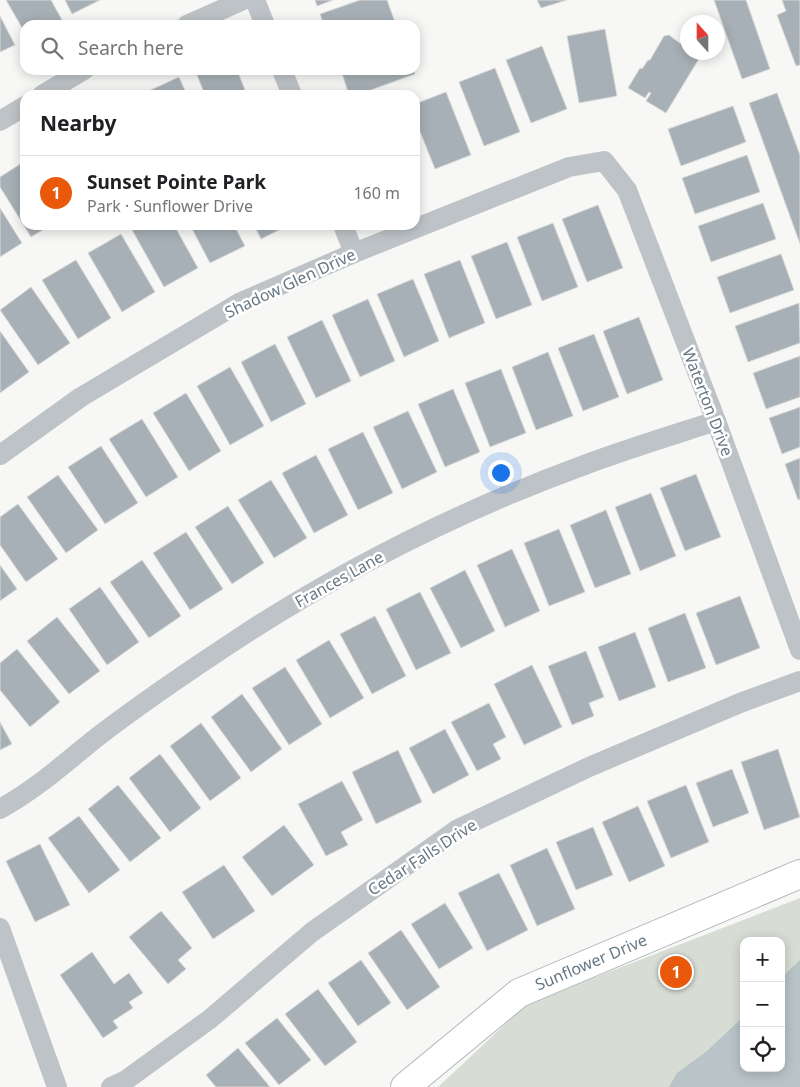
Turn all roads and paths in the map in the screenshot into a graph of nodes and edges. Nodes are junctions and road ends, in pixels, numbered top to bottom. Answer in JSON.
{"nodes":[{"id":1,"x":243,"y":0,"type":"edge"},
{"id":2,"x":255,"y":0,"type":"edge"},
{"id":3,"x":198,"y":20,"type":"edge"},
{"id":4,"x":263,"y":20,"type":"edge"},
{"id":5,"x":76,"y":75,"type":"edge"},
{"id":6,"x":284,"y":75,"type":"edge"},
{"id":7,"x":50,"y":90,"type":"edge"},
{"id":8,"x":290,"y":90,"type":"edge"},
{"id":9,"x":20,"y":109,"type":"edge"},
{"id":10,"x":0,"y":121,"type":"edge"},
{"id":11,"x":604,"y":161,"type":"joint"},
{"id":12,"x":420,"y":227,"type":"edge"},
{"id":13,"x":345,"y":230,"type":"edge"},
{"id":14,"x":412,"y":230,"type":"edge"},
{"id":15,"x":354,"y":253,"type":"junction"},
{"id":16,"x":716,"y":421,"type":"junction"},
{"id":17,"x":0,"y":455,"type":"edge"},
{"id":18,"x":800,"y":650,"type":"edge"},
{"id":19,"x":800,"y":681,"type":"edge"},
{"id":20,"x":0,"y":809,"type":"edge"},
{"id":21,"x":800,"y":874,"type":"edge"},
{"id":22,"x":0,"y":928,"type":"edge"},
{"id":23,"x":57,"y":1087,"type":"edge"},
{"id":24,"x":111,"y":1087,"type":"edge"},
{"id":25,"x":404,"y":1087,"type":"edge"}],
"edges":[{"from":1,"to":3,"type":"street"},
{"from":2,"to":4,"type":"street"},
{"from":5,"to":7,"type":"street"},
{"from":6,"to":8,"type":"street"},
{"from":9,"to":10,"type":"street"},
{"from":11,"to":12,"type":"street","name":"Shadow Glen Drive"},
{"from":11,"to":16,"type":"street","name":"Waterton Drive"},
{"from":13,"to":15,"type":"street"},
{"from":14,"to":15,"type":"street","name":"Shadow Glen Drive"},
{"from":15,"to":17,"type":"street","name":"Shadow Glen Drive"},
{"from":16,"to":18,"type":"street","name":"Waterton Drive"},
{"from":16,"to":20,"type":"street","name":"Frances Lane"},
{"from":19,"to":24,"type":"street","name":"Cedar Falls Drive"},
{"from":21,"to":25,"type":"street","name":"Sunflower Drive"},
{"from":22,"to":23,"type":"street"}]}
